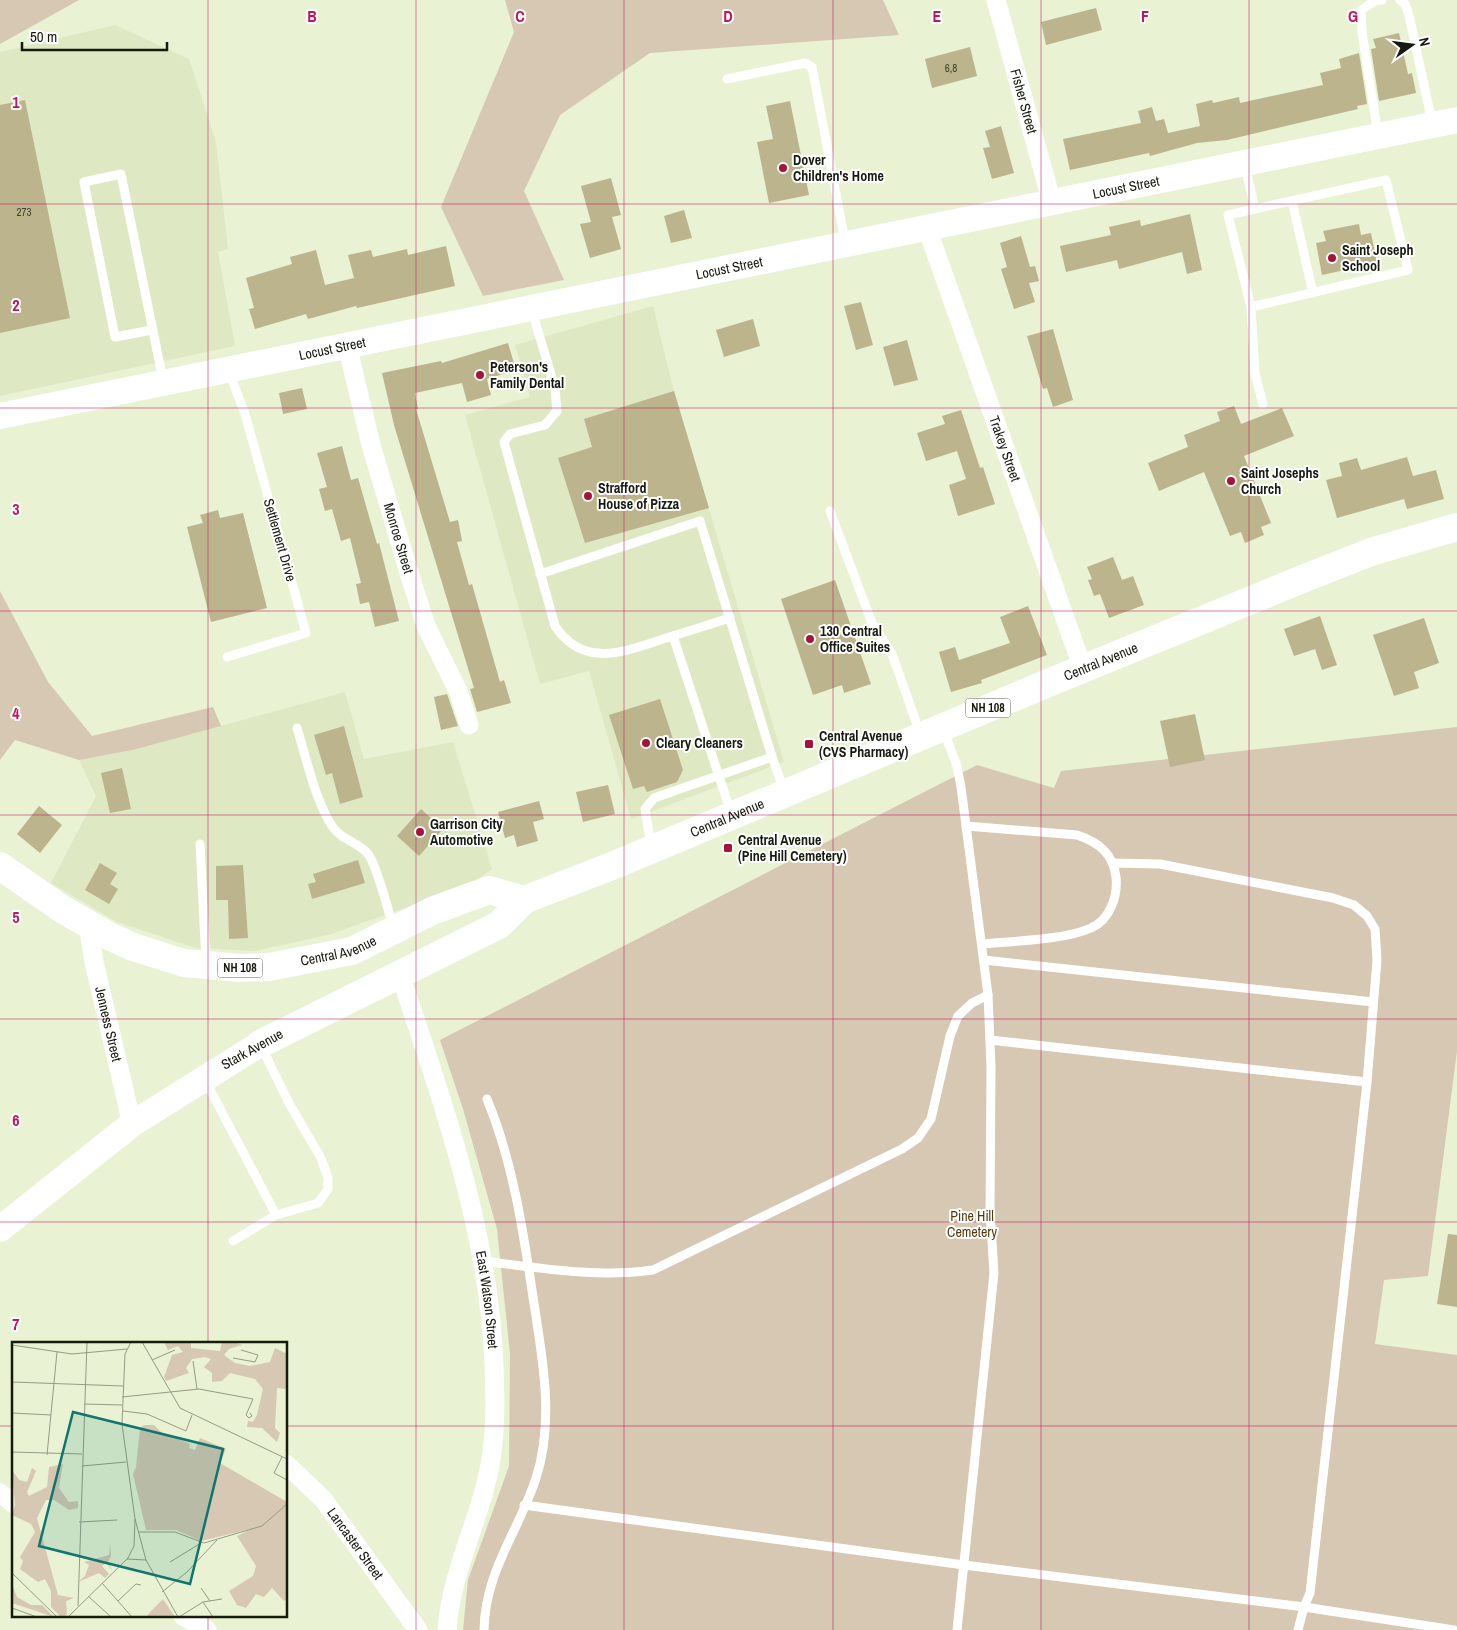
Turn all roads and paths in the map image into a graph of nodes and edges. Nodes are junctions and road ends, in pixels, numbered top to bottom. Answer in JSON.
{"nodes":[{"id":1,"x":996,"y":0,"type":"edge"},
{"id":2,"x":1382,"y":0,"type":"edge"},
{"id":3,"x":1400,"y":0,"type":"edge"},
{"id":4,"x":727,"y":79,"type":"dead end"},
{"id":5,"x":1445,"y":122,"type":"edge"},
{"id":6,"x":1378,"y":136,"type":"junction"},
{"id":7,"x":1244,"y":164,"type":"junction"},
{"id":8,"x":1292,"y":201,"type":"junction"},
{"id":9,"x":1052,"y":203,"type":"junction"},
{"id":10,"x":1255,"y":209,"type":"junction"},
{"id":11,"x":928,"y":228,"type":"junction"},
{"id":12,"x":845,"y":244,"type":"junction"},
{"id":13,"x":1313,"y":293,"type":"junction"},
{"id":14,"x":1251,"y":307,"type":"junction"},
{"id":15,"x":532,"y":308,"type":"junction"},
{"id":16,"x":152,"y":330,"type":"junction"},
{"id":17,"x":347,"y":345,"type":"junction"},
{"id":18,"x":228,"y":369,"type":"junction"},
{"id":19,"x":163,"y":382,"type":"junction"},
{"id":20,"x":1263,"y":404,"type":"dead end"},
{"id":21,"x":0,"y":416,"type":"edge"},
{"id":22,"x":830,"y":511,"type":"dead end"},
{"id":23,"x":1457,"y":527,"type":"edge"},
{"id":24,"x":540,"y":574,"type":"junction"},
{"id":25,"x":730,"y":618,"type":"junction"},
{"id":26,"x":673,"y":636,"type":"junction"},
{"id":27,"x":226,"y":657,"type":"dead end"},
{"id":28,"x":1083,"y":669,"type":"junction"},
{"id":29,"x":469,"y":725,"type":"dead end"},
{"id":30,"x":297,"y":728,"type":"dead end"},
{"id":31,"x":932,"y":731,"type":"junction"},
{"id":32,"x":772,"y":757,"type":"junction"},
{"id":33,"x":720,"y":776,"type":"junction"},
{"id":34,"x":785,"y":793,"type":"junction"},
{"id":35,"x":732,"y":815,"type":"junction"},
{"id":36,"x":966,"y":826,"type":"junction"},
{"id":37,"x":200,"y":844,"type":"dead end"},
{"id":38,"x":652,"y":850,"type":"junction"},
{"id":39,"x":1112,"y":863,"type":"junction"},
{"id":40,"x":0,"y":866,"type":"edge"},
{"id":41,"x":524,"y":900,"type":"junction"},
{"id":42,"x":88,"y":924,"type":"junction"},
{"id":43,"x":394,"y":929,"type":"junction"},
{"id":44,"x":982,"y":944,"type":"junction"},
{"id":45,"x":984,"y":960,"type":"junction"},
{"id":46,"x":206,"y":966,"type":"junction"},
{"id":47,"x":400,"y":974,"type":"junction"},
{"id":48,"x":988,"y":996,"type":"junction"},
{"id":49,"x":1372,"y":1002,"type":"junction"},
{"id":50,"x":990,"y":1040,"type":"junction"},
{"id":51,"x":260,"y":1044,"type":"junction"},
{"id":52,"x":203,"y":1077,"type":"junction"},
{"id":53,"x":1367,"y":1082,"type":"junction"},
{"id":54,"x":487,"y":1099,"type":"dead end"},
{"id":55,"x":132,"y":1124,"type":"junction"},
{"id":56,"x":276,"y":1216,"type":"junction"},
{"id":57,"x":0,"y":1229,"type":"edge"},
{"id":58,"x":232,"y":1241,"type":"dead end"},
{"id":59,"x":483,"y":1261,"type":"junction"},
{"id":60,"x":528,"y":1266,"type":"junction"},
{"id":61,"x":288,"y":1466,"type":"edge"},
{"id":62,"x":0,"y":1493,"type":"edge"},
{"id":63,"x":12,"y":1502,"type":"edge"},
{"id":64,"x":524,"y":1505,"type":"junction"},
{"id":65,"x":964,"y":1564,"type":"junction"},
{"id":66,"x":1304,"y":1607,"type":"junction"},
{"id":67,"x":186,"y":1618,"type":"edge"},
{"id":68,"x":207,"y":1630,"type":"edge"},
{"id":69,"x":418,"y":1630,"type":"edge"},
{"id":70,"x":447,"y":1630,"type":"edge"},
{"id":71,"x":484,"y":1630,"type":"edge"},
{"id":72,"x":957,"y":1630,"type":"edge"},
{"id":73,"x":1298,"y":1630,"type":"edge"},
{"id":74,"x":1454,"y":1630,"type":"edge"}],
"edges":[{"from":1,"to":9,"type":"street","name":"Fisher Street"},
{"from":2,"to":6,"type":"lane"},
{"from":3,"to":5,"type":"lane"},
{"from":4,"to":12,"type":"lane"},
{"from":5,"to":6,"type":"street","name":"Locust Street"},
{"from":6,"to":7,"type":"street","name":"Locust Street"},
{"from":7,"to":9,"type":"street","name":"Locust Street"},
{"from":7,"to":10,"type":"lane"},
{"from":8,"to":10,"type":"lane"},
{"from":8,"to":13,"type":"lane"},
{"from":8,"to":13,"type":"lane"},
{"from":9,"to":11,"type":"street","name":"Locust Street"},
{"from":10,"to":14,"type":"lane"},
{"from":11,"to":12,"type":"street","name":"Locust Street"},
{"from":11,"to":28,"type":"street","name":"Trakey Street"},
{"from":12,"to":15,"type":"street","name":"Locust Street"},
{"from":13,"to":14,"type":"lane"},
{"from":14,"to":20,"type":"lane"},
{"from":15,"to":17,"type":"street","name":"Locust Street"},
{"from":15,"to":24,"type":"lane"},
{"from":16,"to":16,"type":"lane"},
{"from":16,"to":19,"type":"lane"},
{"from":17,"to":18,"type":"street","name":"Locust Street"},
{"from":17,"to":29,"type":"street","name":"Monroe Street"},
{"from":18,"to":19,"type":"street","name":"Locust Street"},
{"from":18,"to":27,"type":"lane","name":"Settlement Drive"},
{"from":19,"to":21,"type":"street","name":"Locust Street"},
{"from":22,"to":31,"type":"lane"},
{"from":23,"to":28,"type":"main road","name":"Central Avenue","number":"NH 108"},
{"from":24,"to":25,"type":"lane"},
{"from":24,"to":26,"type":"lane"},
{"from":25,"to":26,"type":"lane"},
{"from":25,"to":32,"type":"lane"},
{"from":26,"to":33,"type":"lane"},
{"from":28,"to":31,"type":"main road","name":"Central Avenue","number":"NH 108"},
{"from":30,"to":43,"type":"lane"},
{"from":31,"to":34,"type":"main road","name":"Central Avenue","number":"NH 108"},
{"from":31,"to":36,"type":"lane"},
{"from":32,"to":33,"type":"lane"},
{"from":32,"to":34,"type":"lane"},
{"from":33,"to":35,"type":"lane"},
{"from":33,"to":38,"type":"lane"},
{"from":34,"to":35,"type":"main road","name":"Central Avenue","number":"NH 108"},
{"from":35,"to":38,"type":"main road","name":"Central Avenue","number":"NH 108"},
{"from":36,"to":39,"type":"lane"},
{"from":36,"to":44,"type":"lane"},
{"from":37,"to":46,"type":"lane"},
{"from":38,"to":41,"type":"main road","name":"Central Avenue","number":"NH 108"},
{"from":39,"to":44,"type":"lane"},
{"from":39,"to":49,"type":"lane"},
{"from":40,"to":42,"type":"main road","name":"Central Avenue","number":"NH 108"},
{"from":41,"to":43,"type":"main road","name":"Central Avenue","number":"NH 108"},
{"from":41,"to":47,"type":"main road","name":"Stark Avenue"},
{"from":42,"to":46,"type":"main road","name":"Central Avenue","number":"NH 108"},
{"from":42,"to":55,"type":"street","name":"Jenness Street"},
{"from":43,"to":46,"type":"main road","name":"Central Avenue","number":"NH 108"},
{"from":43,"to":47,"type":"main road"},
{"from":44,"to":45,"type":"lane"},
{"from":45,"to":48,"type":"lane"},
{"from":45,"to":49,"type":"lane"},
{"from":47,"to":51,"type":"main road","name":"Stark Avenue"},
{"from":47,"to":59,"type":"street","name":"East Watson Street"},
{"from":48,"to":50,"type":"lane"},
{"from":48,"to":60,"type":"lane"},
{"from":49,"to":53,"type":"lane"},
{"from":50,"to":53,"type":"lane"},
{"from":50,"to":65,"type":"lane"},
{"from":51,"to":52,"type":"street","name":"Stark Avenue"},
{"from":51,"to":56,"type":"lane"},
{"from":52,"to":55,"type":"street","name":"Stark Avenue"},
{"from":52,"to":56,"type":"lane"},
{"from":53,"to":66,"type":"lane"},
{"from":54,"to":60,"type":"lane"},
{"from":55,"to":57,"type":"street","name":"Stark Avenue"},
{"from":56,"to":58,"type":"lane"},
{"from":59,"to":60,"type":"lane"},
{"from":59,"to":70,"type":"street","name":"East Watson Street"},
{"from":60,"to":64,"type":"lane"},
{"from":61,"to":69,"type":"street","name":"Lancaster Street"},
{"from":62,"to":63,"type":"street"},
{"from":64,"to":65,"type":"lane"},
{"from":64,"to":71,"type":"lane"},
{"from":65,"to":66,"type":"lane"},
{"from":65,"to":72,"type":"lane"},
{"from":66,"to":73,"type":"lane"},
{"from":66,"to":74,"type":"lane"},
{"from":67,"to":68,"type":"street"}]}
